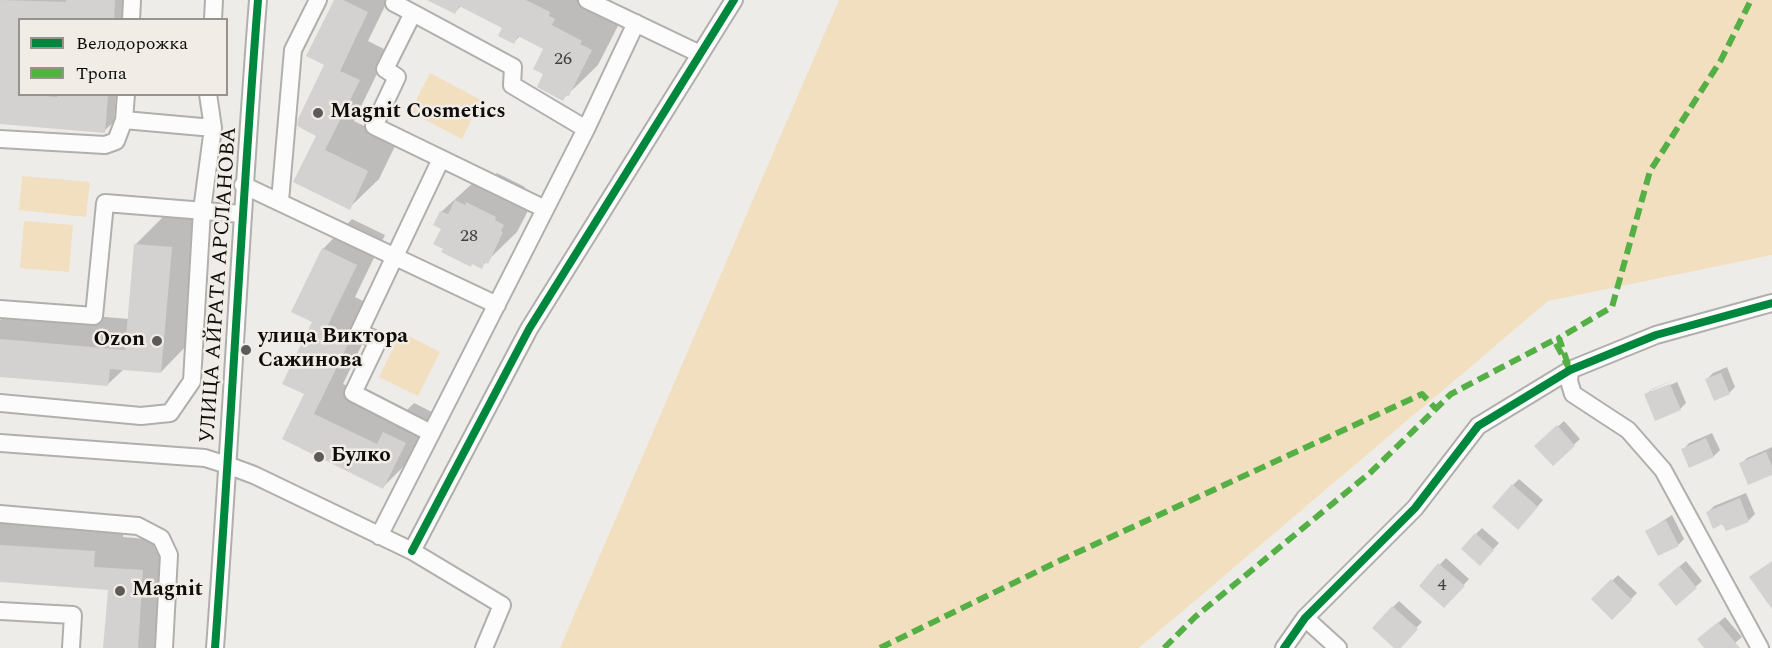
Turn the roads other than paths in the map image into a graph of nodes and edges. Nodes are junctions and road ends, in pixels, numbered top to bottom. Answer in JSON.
{"nodes":[{"id":1,"x":132,"y":0,"type":"edge"},
{"id":2,"x":214,"y":0,"type":"edge"},
{"id":3,"x":258,"y":0,"type":"edge"},
{"id":4,"x":318,"y":0,"type":"edge"},
{"id":5,"x":396,"y":0,"type":"edge"},
{"id":6,"x":587,"y":0,"type":"edge"},
{"id":7,"x":735,"y":0,"type":"edge"},
{"id":8,"x":413,"y":13,"type":"junction"},
{"id":9,"x":131,"y":18,"type":"edge"},
{"id":10,"x":213,"y":18,"type":"edge"},
{"id":11,"x":636,"y":23,"type":"junction"},
{"id":12,"x":700,"y":54,"type":"junction"},
{"id":13,"x":126,"y":96,"type":"edge"},
{"id":14,"x":208,"y":96,"type":"edge"},
{"id":15,"x":124,"y":120,"type":"junction"},
{"id":16,"x":213,"y":128,"type":"junction"},
{"id":17,"x":586,"y":129,"type":"junction"},
{"id":18,"x":0,"y":139,"type":"edge"},
{"id":19,"x":441,"y":159,"type":"junction"},
{"id":20,"x":243,"y":185,"type":"junction"},
{"id":21,"x":280,"y":201,"type":"junction"},
{"id":22,"x":202,"y":210,"type":"junction"},
{"id":23,"x":545,"y":210,"type":"junction"},
{"id":24,"x":242,"y":214,"type":"junction"},
{"id":25,"x":395,"y":257,"type":"junction"},
{"id":26,"x":1772,"y":303,"type":"edge"},
{"id":27,"x":497,"y":305,"type":"junction"},
{"id":28,"x":0,"y":309,"type":"edge"},
{"id":29,"x":1570,"y":369,"type":"junction"},
{"id":30,"x":0,"y":403,"type":"edge"},
{"id":31,"x":431,"y":433,"type":"junction"},
{"id":32,"x":0,"y":443,"type":"edge"},
{"id":33,"x":227,"y":465,"type":"junction"},
{"id":34,"x":0,"y":514,"type":"edge"},
{"id":35,"x":379,"y":536,"type":"junction"},
{"id":36,"x":412,"y":551,"type":"junction"},
{"id":37,"x":0,"y":611,"type":"edge"},
{"id":38,"x":1305,"y":618,"type":"junction"},
{"id":39,"x":71,"y":648,"type":"edge"},
{"id":40,"x":164,"y":648,"type":"edge"},
{"id":41,"x":215,"y":648,"type":"edge"},
{"id":42,"x":484,"y":648,"type":"edge"},
{"id":43,"x":1284,"y":648,"type":"edge"},
{"id":44,"x":1338,"y":648,"type":"edge"},
{"id":45,"x":1760,"y":648,"type":"edge"}],
"edges":[{"from":1,"to":9,"type":"street"},
{"from":2,"to":10,"type":"street"},
{"from":3,"to":20,"type":"street","name":"УЛИЦА АЙРАТА АРСЛАНОВА"},
{"from":4,"to":21,"type":"street"},
{"from":5,"to":8,"type":"street"},
{"from":6,"to":11,"type":"street"},
{"from":7,"to":12,"type":"street"},
{"from":8,"to":17,"type":"street"},
{"from":8,"to":19,"type":"street"},
{"from":11,"to":12,"type":"street"},
{"from":11,"to":17,"type":"street"},
{"from":12,"to":36,"type":"street"},
{"from":13,"to":15,"type":"street"},
{"from":14,"to":16,"type":"street"},
{"from":15,"to":16,"type":"street"},
{"from":15,"to":18,"type":"street"},
{"from":16,"to":22,"type":"street"},
{"from":17,"to":23,"type":"street"},
{"from":19,"to":23,"type":"street"},
{"from":19,"to":25,"type":"street"},
{"from":20,"to":21,"type":"street"},
{"from":20,"to":24,"type":"street","name":"УЛИЦА АЙРАТА АРСЛАНОВА"},
{"from":21,"to":25,"type":"street"},
{"from":22,"to":24,"type":"street"},
{"from":22,"to":28,"type":"street"},
{"from":22,"to":30,"type":"street"},
{"from":23,"to":27,"type":"street"},
{"from":24,"to":33,"type":"street","name":"УЛИЦА АЙРАТА АРСЛАНОВА"},
{"from":25,"to":27,"type":"street"},
{"from":25,"to":31,"type":"street"},
{"from":26,"to":29,"type":"street"},
{"from":27,"to":31,"type":"street"},
{"from":29,"to":38,"type":"street"},
{"from":29,"to":45,"type":"street"},
{"from":31,"to":35,"type":"street"},
{"from":32,"to":33,"type":"street"},
{"from":33,"to":35,"type":"street"},
{"from":33,"to":41,"type":"street","name":"УЛИЦА АЙРАТА АРСЛАНОВА"},
{"from":34,"to":40,"type":"street"},
{"from":35,"to":36,"type":"street"},
{"from":36,"to":42,"type":"street"},
{"from":37,"to":39,"type":"street"},
{"from":38,"to":43,"type":"street"},
{"from":38,"to":44,"type":"street"}]}
